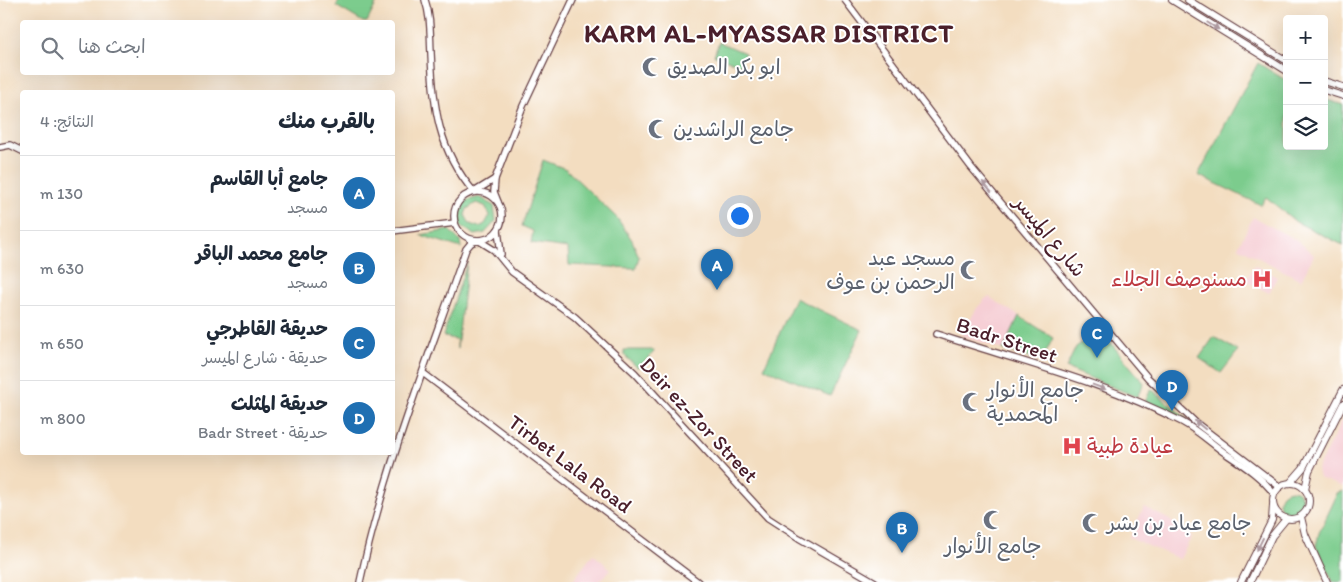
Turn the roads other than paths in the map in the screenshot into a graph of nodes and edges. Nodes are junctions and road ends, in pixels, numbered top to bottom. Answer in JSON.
{"nodes":[{"id":1,"x":425,"y":0,"type":"edge"},
{"id":2,"x":573,"y":0,"type":"edge"},
{"id":3,"x":845,"y":0,"type":"edge"},
{"id":4,"x":1172,"y":0,"type":"edge"},
{"id":5,"x":1188,"y":0,"type":"edge"},
{"id":6,"x":1285,"y":60,"type":"edge"},
{"id":7,"x":1283,"y":69,"type":"edge"},
{"id":8,"x":1328,"y":82,"type":"edge"},
{"id":9,"x":1343,"y":87,"type":"edge"},
{"id":10,"x":1328,"y":91,"type":"edge"},
{"id":11,"x":1343,"y":96,"type":"edge"},
{"id":12,"x":0,"y":147,"type":"edge"},
{"id":13,"x":20,"y":150,"type":"edge"},
{"id":14,"x":494,"y":179,"type":"junction"},
{"id":15,"x":465,"y":181,"type":"junction"},
{"id":16,"x":474,"y":192,"type":"junction"},
{"id":17,"x":462,"y":198,"type":"junction"},
{"id":18,"x":498,"y":202,"type":"junction"},
{"id":19,"x":455,"y":222,"type":"junction"},
{"id":20,"x":498,"y":230,"type":"junction"},
{"id":21,"x":395,"y":231,"type":"edge"},
{"id":22,"x":462,"y":234,"type":"junction"},
{"id":23,"x":478,"y":240,"type":"junction"},
{"id":24,"x":466,"y":250,"type":"junction"},
{"id":25,"x":508,"y":267,"type":"junction"},
{"id":26,"x":936,"y":334,"type":"dead end"},
{"id":27,"x":423,"y":373,"type":"junction"},
{"id":28,"x":1343,"y":390,"type":"edge"},
{"id":29,"x":1343,"y":404,"type":"edge"},
{"id":30,"x":1290,"y":483,"type":"junction"},
{"id":31,"x":1280,"y":487,"type":"junction"},
{"id":32,"x":1305,"y":490,"type":"junction"},
{"id":33,"x":1274,"y":494,"type":"junction"},
{"id":34,"x":1273,"y":504,"type":"junction"},
{"id":35,"x":1301,"y":517,"type":"junction"},
{"id":36,"x":1288,"y":519,"type":"junction"},
{"id":37,"x":1305,"y":534,"type":"junction"},
{"id":38,"x":360,"y":582,"type":"edge"},
{"id":39,"x":698,"y":582,"type":"edge"},
{"id":40,"x":875,"y":582,"type":"edge"},
{"id":41,"x":1241,"y":582,"type":"edge"},
{"id":42,"x":1250,"y":582,"type":"edge"},
{"id":43,"x":1327,"y":582,"type":"edge"}],
"edges":[{"from":1,"to":15,"type":"main road"},
{"from":2,"to":14,"type":"main road"},
{"from":31,"to":3,"type":"main road","name":"شارع الميسر","one_way":true},
{"from":4,"to":7,"type":"main road","one_way":true},
{"from":5,"to":6,"type":"main road"},
{"from":8,"to":9,"type":"main road"},
{"from":10,"to":11,"type":"main road"},
{"from":12,"to":13,"type":"main road"},
{"from":14,"to":16,"type":"main road"},
{"from":14,"to":18,"type":"main road"},
{"from":15,"to":16,"type":"main road"},
{"from":15,"to":17,"type":"main road"},
{"from":16,"to":17,"type":"main road"},
{"from":16,"to":18,"type":"main road"},
{"from":17,"to":19,"type":"main road"},
{"from":18,"to":20,"type":"main road"},
{"from":19,"to":21,"type":"main road"},
{"from":19,"to":22,"type":"main road"},
{"from":20,"to":23,"type":"main road"},
{"from":20,"to":25,"type":"main road"},
{"from":22,"to":23,"type":"main road"},
{"from":22,"to":24,"type":"main road"},
{"from":23,"to":24,"type":"main road"},
{"from":23,"to":25,"type":"main road","name":"Deir ez-Zor Street"},
{"from":24,"to":27,"type":"main road"},
{"from":25,"to":40,"type":"main road","name":"Deir ez-Zor Street"},
{"from":26,"to":33,"type":"main road","name":"Badr Street","one_way":true},
{"from":27,"to":38,"type":"main road"},
{"from":27,"to":39,"type":"main road","name":"Tirbet Lala Road"},
{"from":28,"to":30,"type":"main road"},
{"from":29,"to":32,"type":"main road"},
{"from":30,"to":31,"type":"main road"},
{"from":30,"to":32,"type":"main road"},
{"from":31,"to":33,"type":"main road"},
{"from":32,"to":35,"type":"main road"},
{"from":33,"to":34,"type":"main road"},
{"from":34,"to":36,"type":"main road"},
{"from":34,"to":41,"type":"main road","one_way":true},
{"from":35,"to":36,"type":"main road"},
{"from":35,"to":37,"type":"main road"},
{"from":36,"to":37,"type":"main road"},
{"from":36,"to":42,"type":"main road"},
{"from":37,"to":43,"type":"main road"}]}
